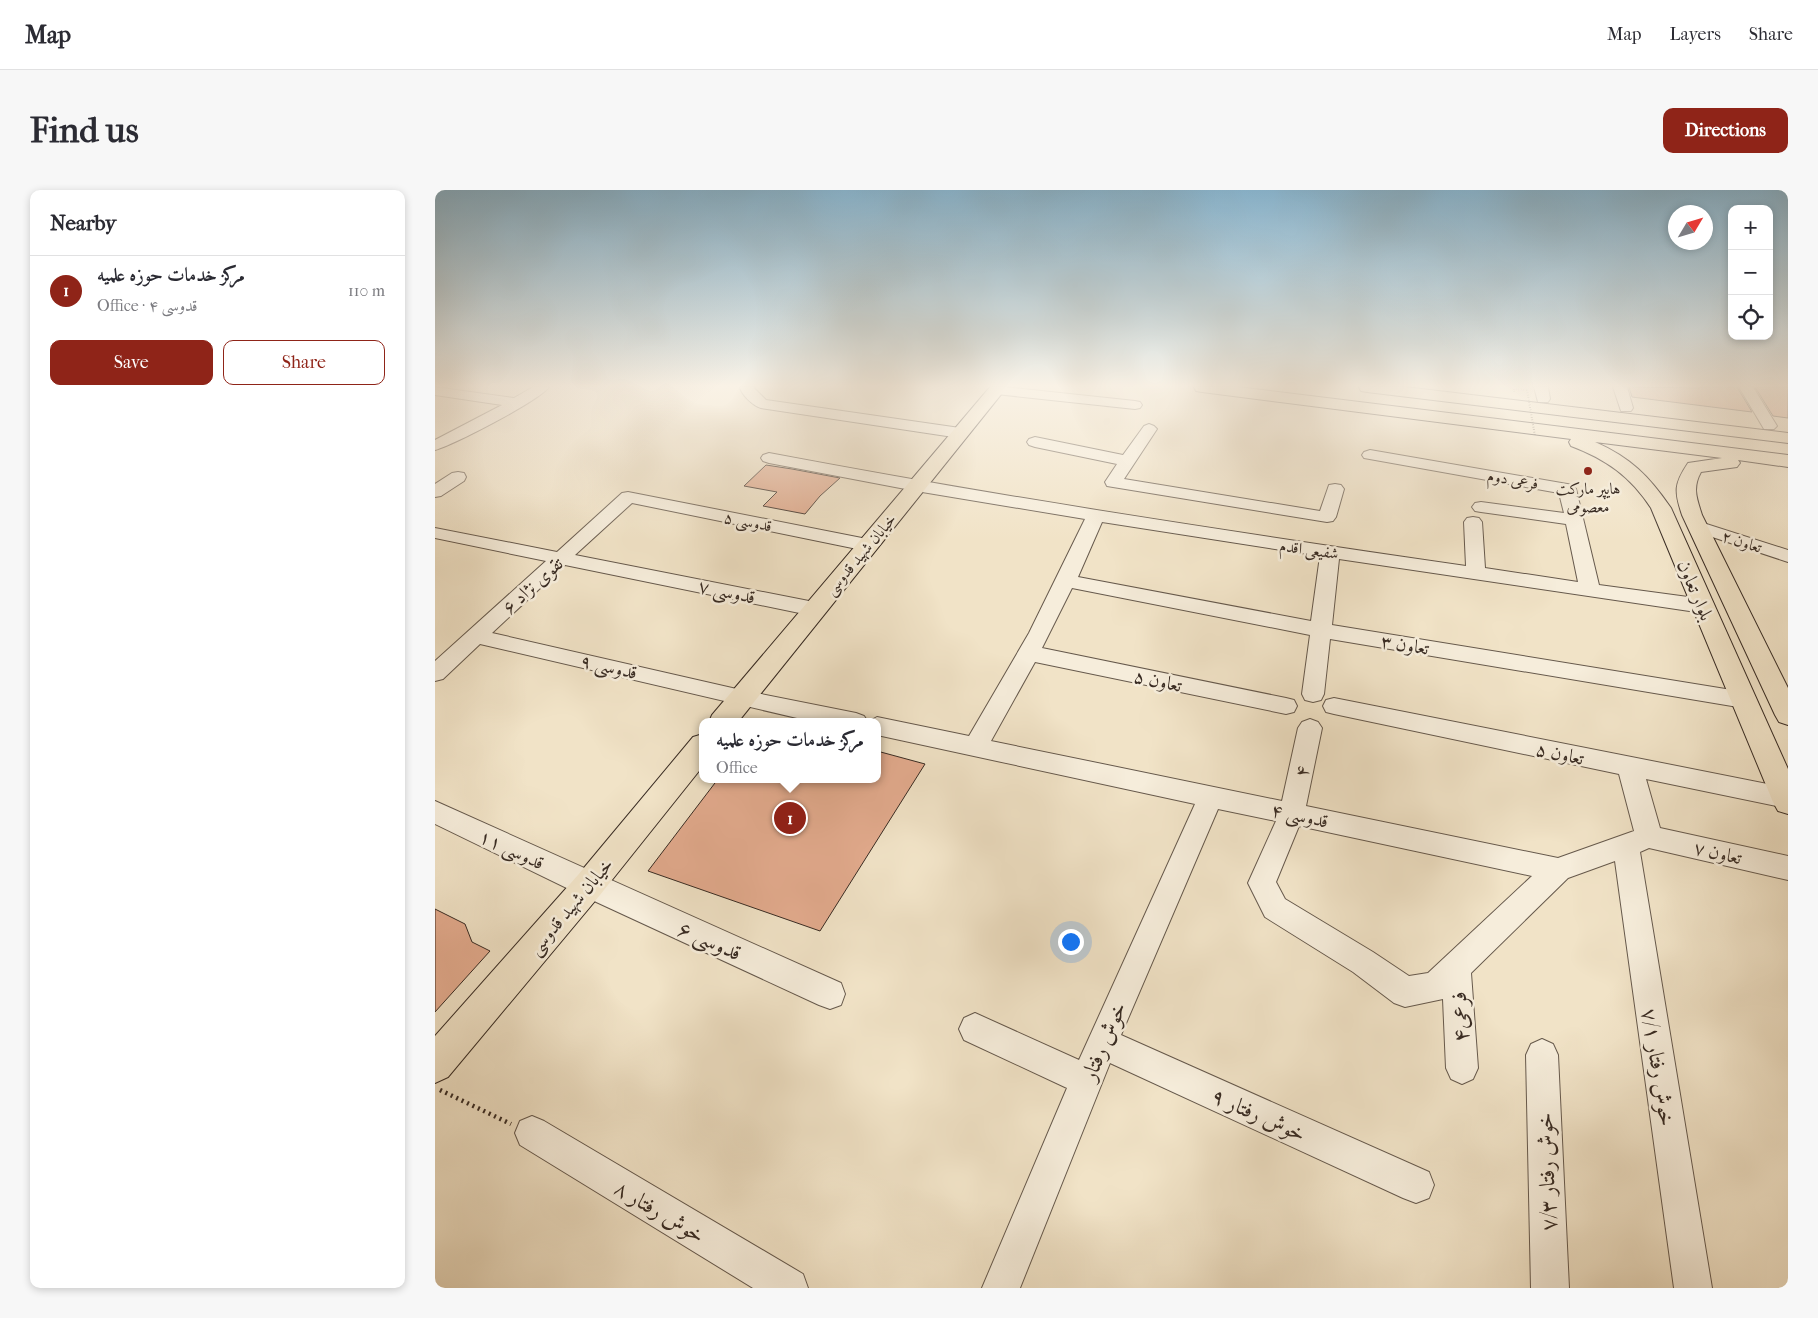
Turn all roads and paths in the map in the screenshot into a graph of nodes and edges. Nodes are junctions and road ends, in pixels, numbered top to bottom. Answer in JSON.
{"nodes":[{"id":1,"x":452,"y":438,"type":"edge"},
{"id":2,"x":956,"y":438,"type":"edge"},
{"id":3,"x":1143,"y":438,"type":"edge"},
{"id":4,"x":1557,"y":438,"type":"edge"},
{"id":5,"x":1587,"y":438,"type":"edge"},
{"id":6,"x":1686,"y":438,"type":"edge"},
{"id":7,"x":1035,"y":442,"type":"dead end"},
{"id":8,"x":435,"y":445,"type":"edge"},
{"id":9,"x":1788,"y":451,"type":"edge"},
{"id":10,"x":1370,"y":455,"type":"dead end"},
{"id":11,"x":769,"y":458,"type":"dead end"},
{"id":12,"x":1128,"y":461,"type":"junction"},
{"id":13,"x":1788,"y":461,"type":"edge"},
{"id":14,"x":1621,"y":463,"type":"junction"},
{"id":15,"x":1695,"y":467,"type":"junction"},
{"id":16,"x":458,"y":477,"type":"dead end"},
{"id":17,"x":916,"y":486,"type":"junction"},
{"id":18,"x":1335,"y":489,"type":"dead end"},
{"id":19,"x":435,"y":492,"type":"edge"},
{"id":20,"x":628,"y":497,"type":"joint"},
{"id":21,"x":1214,"y":498,"type":"junction"},
{"id":22,"x":1096,"y":516,"type":"junction"},
{"id":23,"x":1574,"y":520,"type":"junction"},
{"id":24,"x":1697,"y":526,"type":"junction"},
{"id":25,"x":435,"y":533,"type":"edge"},
{"id":26,"x":1199,"y":533,"type":"junction"},
{"id":27,"x":867,"y":545,"type":"junction"},
{"id":28,"x":1330,"y":552,"type":"junction"},
{"id":29,"x":1788,"y":556,"type":"edge"},
{"id":30,"x":561,"y":558,"type":"junction"},
{"id":31,"x":1476,"y":573,"type":"junction"},
{"id":32,"x":1067,"y":581,"type":"junction"},
{"id":33,"x":1590,"y":590,"type":"junction"},
{"id":34,"x":1703,"y":606,"type":"junction"},
{"id":35,"x":814,"y":609,"type":"junction"},
{"id":36,"x":1321,"y":630,"type":"junction"},
{"id":37,"x":475,"y":636,"type":"junction"},
{"id":38,"x":1029,"y":653,"type":"junction"},
{"id":39,"x":435,"y":674,"type":"edge"},
{"id":40,"x":1313,"y":694,"type":"junction"},
{"id":41,"x":741,"y":698,"type":"junction"},
{"id":42,"x":1744,"y":700,"type":"junction"},
{"id":43,"x":1287,"y":706,"type":"junction"},
{"id":44,"x":1334,"y":706,"type":"junction"},
{"id":45,"x":1788,"y":715,"type":"edge"},
{"id":46,"x":725,"y":718,"type":"edge"},
{"id":47,"x":837,"y":718,"type":"edge"},
{"id":48,"x":881,"y":727,"type":"edge"},
{"id":49,"x":1310,"y":728,"type":"junction"},
{"id":50,"x":975,"y":747,"type":"junction"},
{"id":51,"x":699,"y":750,"type":"edge"},
{"id":52,"x":1630,"y":767,"type":"junction"},
{"id":53,"x":1211,"y":796,"type":"junction"},
{"id":54,"x":1787,"y":799,"type":"edge"},
{"id":55,"x":435,"y":812,"type":"edge"},
{"id":56,"x":1292,"y":813,"type":"junction"},
{"id":57,"x":1637,"y":841,"type":"junction"},
{"id":58,"x":1788,"y":868,"type":"edge"},
{"id":59,"x":1558,"y":870,"type":"junction"},
{"id":60,"x":589,"y":885,"type":"junction"},
{"id":61,"x":1456,"y":967,"type":"junction"},
{"id":62,"x":830,"y":994,"type":"dead end"},
{"id":63,"x":975,"y":1030,"type":"dead end"},
{"id":64,"x":1102,"y":1043,"type":"junction"},
{"id":65,"x":1542,"y":1055,"type":"dead end"},
{"id":66,"x":435,"y":1064,"type":"edge"},
{"id":67,"x":1462,"y":1068,"type":"dead end"},
{"id":68,"x":1086,"y":1080,"type":"junction"},
{"id":69,"x":435,"y":1088,"type":"edge"},
{"id":70,"x":531,"y":1133,"type":"joint"},
{"id":71,"x":1416,"y":1185,"type":"dead end"},
{"id":72,"x":789,"y":1288,"type":"edge"},
{"id":73,"x":1001,"y":1288,"type":"edge"},
{"id":74,"x":1550,"y":1288,"type":"edge"},
{"id":75,"x":1693,"y":1288,"type":"edge"}],
"edges":[{"from":1,"to":8,"type":"street"},
{"from":2,"to":17,"type":"main road","name":"خیابان شهید قدوسی"},
{"from":3,"to":12,"type":"street"},
{"from":4,"to":14,"type":"main road","name":"بلوار تعاون"},
{"from":5,"to":13,"type":"main road"},
{"from":6,"to":9,"type":"main road"},
{"from":7,"to":12,"type":"street"},
{"from":10,"to":23,"type":"street","name":"فرعی دوم"},
{"from":11,"to":17,"type":"street","name":"شفیعی اقدم"},
{"from":12,"to":21,"type":"street"},
{"from":13,"to":15,"type":"main road"},
{"from":14,"to":15,"type":"main road"},
{"from":14,"to":34,"type":"main road","name":"بلوار تعاون"},
{"from":15,"to":24,"type":"main road","name":"بلوار تعاون"},
{"from":16,"to":19,"type":"street"},
{"from":17,"to":22,"type":"street","name":"شفیعی اقدم"},
{"from":17,"to":27,"type":"main road","name":"خیابان شهید قدوسی"},
{"from":18,"to":21,"type":"street"},
{"from":20,"to":27,"type":"street","name":"قدوسی ۵"},
{"from":20,"to":30,"type":"street","name":"تقوی نژاد ۶"},
{"from":21,"to":26,"type":"street"},
{"from":22,"to":26,"type":"street","name":"شفیعی اقدم"},
{"from":22,"to":32,"type":"street"},
{"from":23,"to":31,"type":"street"},
{"from":23,"to":33,"type":"street"},
{"from":24,"to":29,"type":"street","name":"تعاون ۲"},
{"from":24,"to":45,"type":"main road","name":"بلوار تعاون"},
{"from":25,"to":30,"type":"street","name":"قدوسی ۷"},
{"from":26,"to":28,"type":"street","name":"شفیعی اقدم"},
{"from":27,"to":35,"type":"main road","name":"خیابان شهید قدوسی"},
{"from":28,"to":31,"type":"street","name":"شفیعی اقدم"},
{"from":28,"to":36,"type":"street"},
{"from":30,"to":35,"type":"street","name":"قدوسی ۷"},
{"from":30,"to":37,"type":"street","name":"تقوی نژاد ۶"},
{"from":31,"to":33,"type":"street","name":"شفیعی اقدم"},
{"from":32,"to":36,"type":"street","name":"تعاون ۳"},
{"from":32,"to":38,"type":"street"},
{"from":33,"to":34,"type":"street","name":"شفیعی اقدم"},
{"from":34,"to":42,"type":"main road","name":"بلوار تعاون"},
{"from":35,"to":41,"type":"main road","name":"خیابان شهید قدوسی"},
{"from":36,"to":40,"type":"street"},
{"from":36,"to":42,"type":"street","name":"تعاون ۳"},
{"from":37,"to":39,"type":"street","name":"تقوی نژاد ۶"},
{"from":37,"to":41,"type":"street","name":"قدوسی ۹"},
{"from":38,"to":43,"type":"street","name":"تعاون ۵"},
{"from":38,"to":50,"type":"street"},
{"from":40,"to":43,"type":"street"},
{"from":40,"to":44,"type":"street"},
{"from":41,"to":46,"type":"main road","name":"خیابان شهید قدوسی"},
{"from":41,"to":47,"type":"street"},
{"from":42,"to":54,"type":"main road","name":"بلوار تعاون"},
{"from":43,"to":49,"type":"street"},
{"from":44,"to":49,"type":"street"},
{"from":44,"to":52,"type":"street","name":"تعاون ۵"},
{"from":48,"to":50,"type":"street","name":"قدوسی ۴"},
{"from":49,"to":56,"type":"street","name":"۴"},
{"from":50,"to":53,"type":"street","name":"قدوسی ۴"},
{"from":51,"to":60,"type":"main road","name":"خیابان شهید قدوسی"},
{"from":52,"to":54,"type":"street","name":"تعاون ۵"},
{"from":52,"to":57,"type":"street"},
{"from":53,"to":56,"type":"street","name":"قدوسی ۴"},
{"from":53,"to":64,"type":"street","name":"خوش رفتار"},
{"from":55,"to":60,"type":"street","name":"قدوسی ۱۱"},
{"from":56,"to":59,"type":"street","name":"قدوسی ۴"},
{"from":56,"to":61,"type":"street","name":"۴"},
{"from":57,"to":58,"type":"street","name":"تعاون ۷"},
{"from":57,"to":59,"type":"street"},
{"from":57,"to":75,"type":"street","name":"خوش رفتار ۷/۱"},
{"from":59,"to":61,"type":"street"},
{"from":60,"to":62,"type":"street","name":"قدوسی ۶"},
{"from":60,"to":66,"type":"main road","name":"خیابان شهید قدوسی"},
{"from":61,"to":67,"type":"street","name":"فرعی۴"},
{"from":63,"to":68,"type":"street"},
{"from":64,"to":68,"type":"street","name":"خوش رفتار"},
{"from":64,"to":71,"type":"street","name":"خوش رفتار ۹"},
{"from":65,"to":74,"type":"street","name":"خوش رفتار ۷/۳"},
{"from":68,"to":73,"type":"street","name":"خوش رفتار"},
{"from":69,"to":70,"type":"path"},
{"from":70,"to":72,"type":"street","name":"خوش رفتار ۸"}]}
